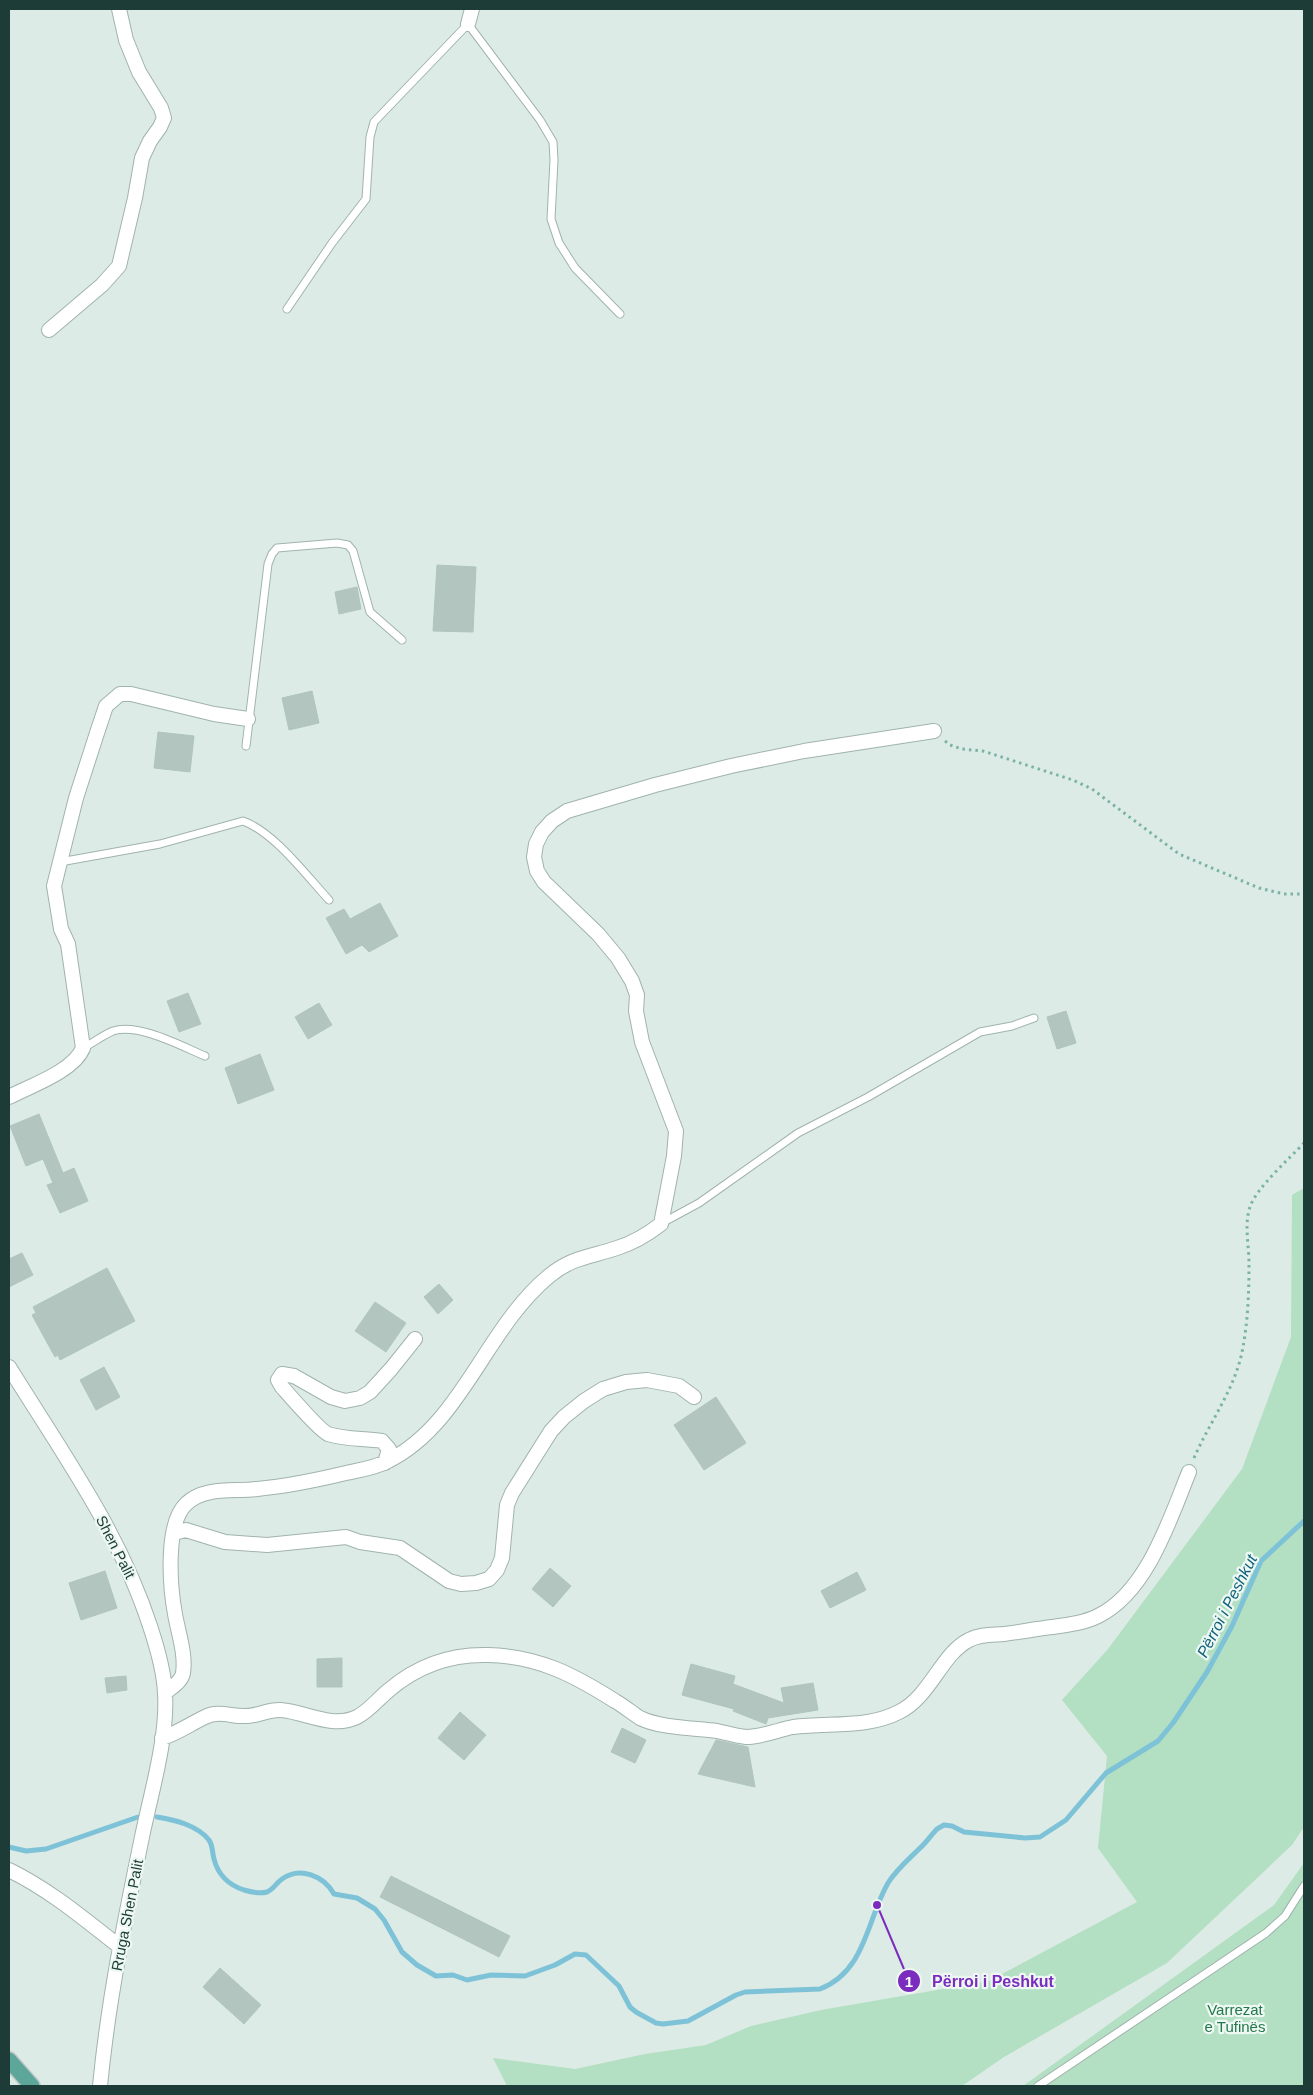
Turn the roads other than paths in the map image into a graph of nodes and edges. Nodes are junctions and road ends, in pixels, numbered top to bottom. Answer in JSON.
{"nodes":[{"id":1,"x":119,"y":9,"type":"edge"},
{"id":2,"x":472,"y":9,"type":"edge"},
{"id":3,"x":468,"y":24,"type":"junction"},
{"id":4,"x":287,"y":309,"type":"dead end"},
{"id":5,"x":620,"y":314,"type":"dead end"},
{"id":6,"x":49,"y":330,"type":"dead end"},
{"id":7,"x":402,"y":640,"type":"dead end"},
{"id":8,"x":248,"y":719,"type":"junction"},
{"id":9,"x":934,"y":731,"type":"road end"},
{"id":10,"x":246,"y":746,"type":"dead end"},
{"id":11,"x":60,"y":862,"type":"junction"},
{"id":12,"x":329,"y":900,"type":"dead end"},
{"id":13,"x":1034,"y":1018,"type":"dead end"},
{"id":14,"x":83,"y":1048,"type":"junction"},
{"id":15,"x":205,"y":1056,"type":"dead end"},
{"id":16,"x":9,"y":1097,"type":"edge"},
{"id":17,"x":662,"y":1224,"type":"junction"},
{"id":18,"x":415,"y":1339,"type":"dead end"},
{"id":19,"x":9,"y":1367,"type":"edge"},
{"id":20,"x":694,"y":1397,"type":"dead end"},
{"id":21,"x":385,"y":1463,"type":"junction"},
{"id":22,"x":1189,"y":1472,"type":"road end"},
{"id":23,"x":174,"y":1533,"type":"junction"},
{"id":24,"x":165,"y":1693,"type":"junction"},
{"id":25,"x":161,"y":1742,"type":"junction"},
{"id":26,"x":9,"y":1870,"type":"edge"},
{"id":27,"x":1304,"y":1886,"type":"edge"},
{"id":28,"x":120,"y":1947,"type":"junction"},
{"id":29,"x":9,"y":2060,"type":"edge"},
{"id":30,"x":9,"y":2066,"type":"edge"},
{"id":31,"x":101,"y":2085,"type":"edge"},
{"id":32,"x":20,"y":2086,"type":"edge"},
{"id":33,"x":32,"y":2086,"type":"edge"},
{"id":34,"x":1038,"y":2086,"type":"edge"}],
"edges":[{"from":1,"to":6,"type":"street"},
{"from":2,"to":3,"type":"street"},
{"from":3,"to":4,"type":"lane"},
{"from":3,"to":5,"type":"lane"},
{"from":7,"to":8,"type":"lane"},
{"from":8,"to":10,"type":"lane"},
{"from":8,"to":11,"type":"street"},
{"from":9,"to":17,"type":"street"},
{"from":11,"to":12,"type":"lane"},
{"from":11,"to":14,"type":"street"},
{"from":13,"to":17,"type":"lane"},
{"from":14,"to":15,"type":"lane"},
{"from":14,"to":16,"type":"street"},
{"from":17,"to":21,"type":"street"},
{"from":18,"to":21,"type":"street"},
{"from":19,"to":24,"type":"street","name":"Shen Palit"},
{"from":20,"to":23,"type":"street"},
{"from":21,"to":23,"type":"street"},
{"from":22,"to":25,"type":"street"},
{"from":23,"to":24,"type":"street"},
{"from":24,"to":25,"type":"street","name":"Shen Palit"},
{"from":25,"to":28,"type":"street","name":"Rruga Shen Palit"},
{"from":26,"to":28,"type":"street"},
{"from":27,"to":34,"type":"lane"},
{"from":28,"to":31,"type":"street","name":"Rruga Shen Palit"},
{"from":29,"to":33,"type":"main road"},
{"from":30,"to":32,"type":"main road"}]}
